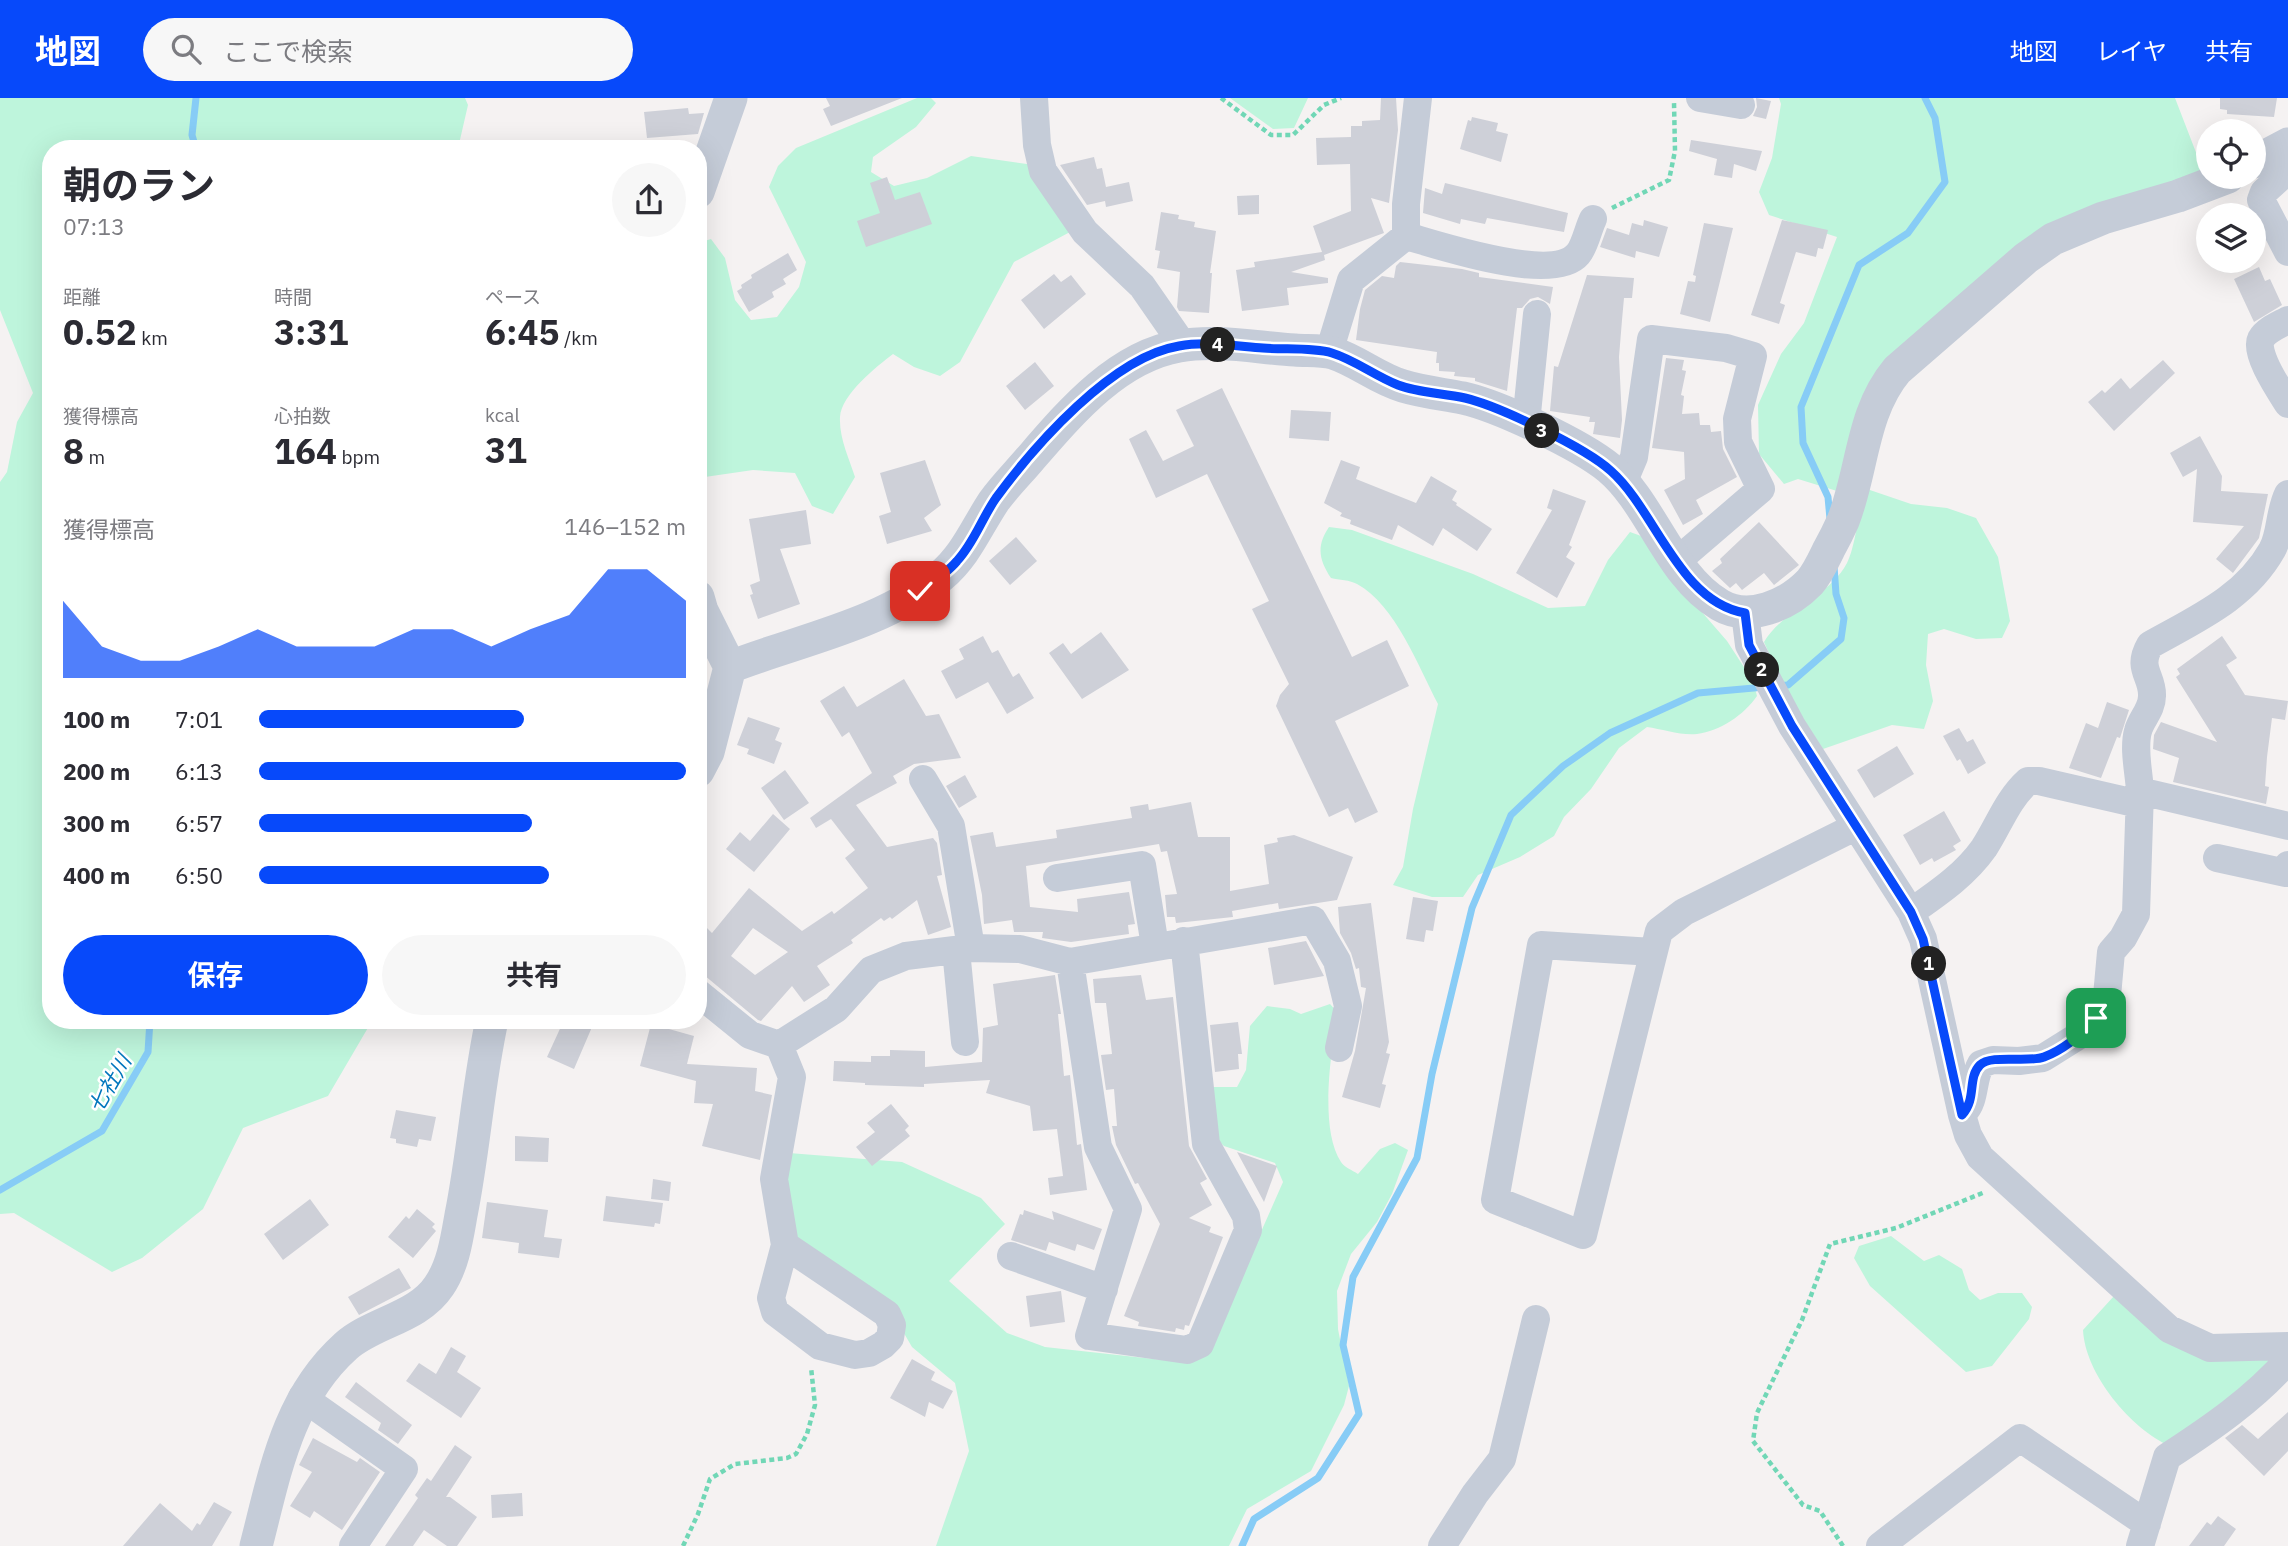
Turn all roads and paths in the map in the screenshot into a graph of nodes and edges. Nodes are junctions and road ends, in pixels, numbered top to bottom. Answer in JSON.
{"nodes":[{"id":1,"x":731,"y":98,"type":"edge"},
{"id":2,"x":1034,"y":98,"type":"edge"},
{"id":3,"x":1221,"y":98,"type":"edge"},
{"id":4,"x":1341,"y":98,"type":"edge"},
{"id":5,"x":1418,"y":98,"type":"edge"},
{"id":6,"x":1674,"y":98,"type":"edge"},
{"id":7,"x":1700,"y":98,"type":"edge"},
{"id":8,"x":1741,"y":106,"type":"dead end"},
{"id":9,"x":2288,"y":144,"type":"edge"},
{"id":10,"x":2266,"y":156,"type":"edge"},
{"id":11,"x":707,"y":166,"type":"edge"},
{"id":12,"x":2288,"y":170,"type":"edge"},
{"id":13,"x":2196,"y":189,"type":"edge"},
{"id":14,"x":1592,"y":219,"type":"joint"},
{"id":15,"x":1406,"y":236,"type":"junction"},
{"id":16,"x":2288,"y":252,"type":"edge"},
{"id":17,"x":1537,"y":314,"type":"dead end"},
{"id":18,"x":2288,"y":320,"type":"edge"},
{"id":19,"x":1183,"y":345,"type":"junction"},
{"id":20,"x":1329,"y":352,"type":"junction"},
{"id":21,"x":2288,"y":404,"type":"edge"},
{"id":22,"x":1526,"y":423,"type":"junction"},
{"id":23,"x":1623,"y":483,"type":"junction"},
{"id":24,"x":2288,"y":494,"type":"edge"},
{"id":25,"x":1677,"y":561,"type":"junction"},
{"id":26,"x":707,"y":623,"type":"edge"},
{"id":27,"x":1747,"y":629,"type":"junction"},
{"id":28,"x":730,"y":667,"type":"junction"},
{"id":29,"x":707,"y":754,"type":"edge"},
{"id":30,"x":923,"y":779,"type":"dead end"},
{"id":31,"x":2140,"y":797,"type":"junction"},
{"id":32,"x":2288,"y":826,"type":"edge"},
{"id":33,"x":1855,"y":827,"type":"junction"},
{"id":34,"x":2217,"y":858,"type":"dead end"},
{"id":35,"x":2288,"y":866,"type":"edge"},
{"id":36,"x":1057,"y":878,"type":"dead end"},
{"id":37,"x":1911,"y":912,"type":"junction"},
{"id":38,"x":1184,"y":941,"type":"junction"},
{"id":39,"x":1155,"y":946,"type":"junction"},
{"id":40,"x":963,"y":949,"type":"junction"},
{"id":41,"x":1653,"y":952,"type":"junction"},
{"id":42,"x":1070,"y":962,"type":"junction"},
{"id":43,"x":707,"y":1000,"type":"edge"},
{"id":44,"x":490,"y":1029,"type":"edge"},
{"id":45,"x":965,"y":1042,"type":"dead end"},
{"id":46,"x":779,"y":1045,"type":"junction"},
{"id":47,"x":1339,"y":1048,"type":"dead end"},
{"id":48,"x":1962,"y":1115,"type":"junction"},
{"id":49,"x":2005,"y":1182,"type":"junction"},
{"id":50,"x":785,"y":1245,"type":"junction"},
{"id":51,"x":1010,"y":1256,"type":"dead end"},
{"id":52,"x":1104,"y":1289,"type":"junction"},
{"id":53,"x":1536,"y":1319,"type":"dead end"},
{"id":54,"x":820,"y":1346,"type":"junction"},
{"id":55,"x":2288,"y":1346,"type":"edge"},
{"id":56,"x":2288,"y":1360,"type":"edge"},
{"id":57,"x":302,"y":1397,"type":"junction"},
{"id":58,"x":2144,"y":1535,"type":"edge"},
{"id":59,"x":256,"y":1546,"type":"edge"},
{"id":60,"x":353,"y":1546,"type":"edge"},
{"id":61,"x":683,"y":1546,"type":"edge"},
{"id":62,"x":1441,"y":1546,"type":"edge"},
{"id":63,"x":1843,"y":1546,"type":"edge"},
{"id":64,"x":1880,"y":1546,"type":"edge"}],
"edges":[{"from":1,"to":11,"type":"street"},
{"from":2,"to":19,"type":"street"},
{"from":3,"to":4,"type":"path"},
{"from":5,"to":15,"type":"street"},
{"from":6,"to":14,"type":"path"},
{"from":7,"to":8,"type":"street"},
{"from":9,"to":10,"type":"street"},
{"from":12,"to":16,"type":"street"},
{"from":13,"to":27,"type":"street"},
{"from":14,"to":15,"type":"street"},
{"from":15,"to":20,"type":"street"},
{"from":17,"to":22,"type":"street"},
{"from":18,"to":21,"type":"street"},
{"from":19,"to":20,"type":"street"},
{"from":19,"to":28,"type":"street"},
{"from":20,"to":22,"type":"street"},
{"from":22,"to":23,"type":"street"},
{"from":23,"to":25,"type":"street"},
{"from":23,"to":25,"type":"street"},
{"from":24,"to":31,"type":"street"},
{"from":25,"to":27,"type":"street"},
{"from":26,"to":28,"type":"street"},
{"from":27,"to":33,"type":"street"},
{"from":28,"to":29,"type":"street"},
{"from":30,"to":40,"type":"street"},
{"from":31,"to":32,"type":"street"},
{"from":31,"to":37,"type":"street"},
{"from":31,"to":48,"type":"street"},
{"from":33,"to":37,"type":"street"},
{"from":33,"to":41,"type":"street"},
{"from":34,"to":35,"type":"street"},
{"from":36,"to":39,"type":"street"},
{"from":37,"to":48,"type":"street"},
{"from":38,"to":39,"type":"street"},
{"from":38,"to":47,"type":"street"},
{"from":38,"to":52,"type":"street"},
{"from":39,"to":42,"type":"street"},
{"from":40,"to":42,"type":"street"},
{"from":40,"to":45,"type":"street"},
{"from":40,"to":46,"type":"street"},
{"from":41,"to":41,"type":"street"},
{"from":42,"to":52,"type":"street"},
{"from":43,"to":46,"type":"street"},
{"from":44,"to":57,"type":"street"},
{"from":46,"to":50,"type":"street"},
{"from":48,"to":49,"type":"street"},
{"from":49,"to":55,"type":"street"},
{"from":49,"to":63,"type":"path"},
{"from":50,"to":54,"type":"street"},
{"from":50,"to":54,"type":"street"},
{"from":51,"to":52,"type":"street"},
{"from":53,"to":62,"type":"street"},
{"from":54,"to":61,"type":"path"},
{"from":56,"to":58,"type":"street"},
{"from":57,"to":59,"type":"street"},
{"from":57,"to":60,"type":"street"},
{"from":58,"to":64,"type":"street"}]}
